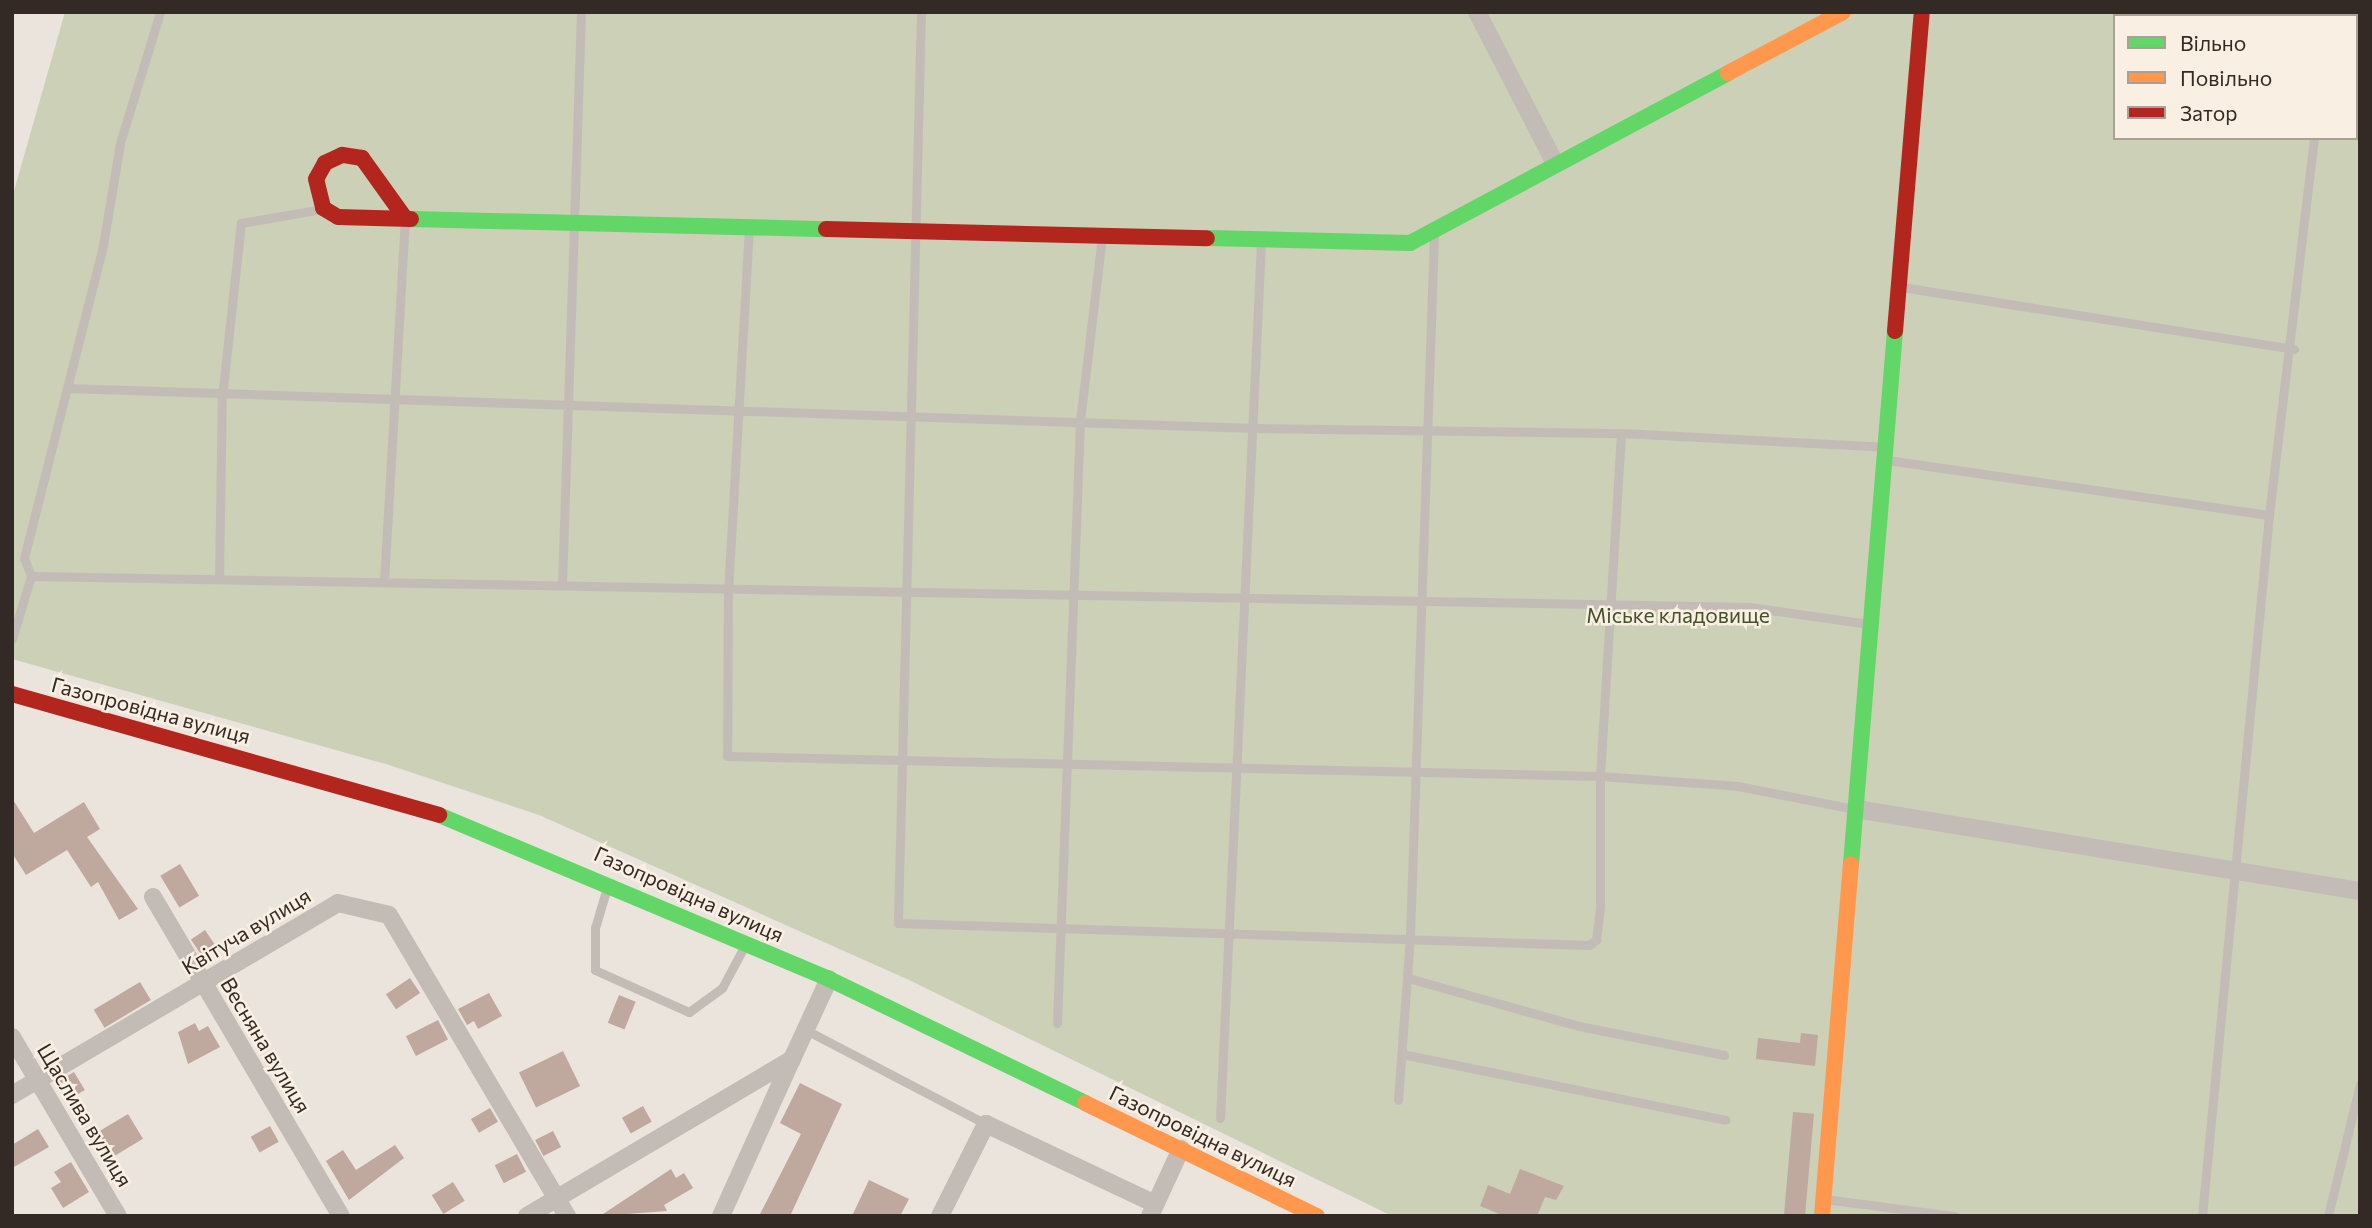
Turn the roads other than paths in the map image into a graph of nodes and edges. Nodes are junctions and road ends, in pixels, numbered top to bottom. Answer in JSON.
{"nodes":[{"id":1,"x":160,"y":12,"type":"edge"},
{"id":2,"x":581,"y":12,"type":"edge"},
{"id":3,"x":921,"y":12,"type":"edge"},
{"id":4,"x":1477,"y":12,"type":"edge"},
{"id":5,"x":1843,"y":12,"type":"edge"},
{"id":6,"x":1922,"y":12,"type":"edge"},
{"id":7,"x":1812,"y":19,"type":"edge"},
{"id":8,"x":2314,"y":140,"type":"edge"},
{"id":9,"x":1555,"y":163,"type":"junction"},
{"id":10,"x":323,"y":208,"type":"junction"},
{"id":11,"x":405,"y":218,"type":"junction"},
{"id":12,"x":571,"y":223,"type":"junction"},
{"id":13,"x":749,"y":228,"type":"junction"},
{"id":14,"x":918,"y":231,"type":"junction"},
{"id":15,"x":1434,"y":232,"type":"junction"},
{"id":16,"x":1102,"y":235,"type":"junction"},
{"id":17,"x":1261,"y":241,"type":"junction"},
{"id":18,"x":1900,"y":286,"type":"junction"},
{"id":19,"x":2294,"y":349,"type":"junction"},
{"id":20,"x":68,"y":388,"type":"junction"},
{"id":21,"x":222,"y":397,"type":"junction"},
{"id":22,"x":396,"y":400,"type":"junction"},
{"id":23,"x":568,"y":407,"type":"junction"},
{"id":24,"x":739,"y":410,"type":"junction"},
{"id":25,"x":909,"y":417,"type":"junction"},
{"id":26,"x":1080,"y":421,"type":"junction"},
{"id":27,"x":1253,"y":428,"type":"junction"},
{"id":28,"x":1427,"y":430,"type":"junction"},
{"id":29,"x":1621,"y":433,"type":"junction"},
{"id":30,"x":1886,"y":453,"type":"junction"},
{"id":31,"x":2269,"y":515,"type":"junction"},
{"id":32,"x":31,"y":576,"type":"junction"},
{"id":33,"x":219,"y":579,"type":"junction"},
{"id":34,"x":384,"y":582,"type":"junction"},
{"id":35,"x":562,"y":585,"type":"junction"},
{"id":36,"x":728,"y":588,"type":"junction"},
{"id":37,"x":905,"y":593,"type":"junction"},
{"id":38,"x":1074,"y":594,"type":"junction"},
{"id":39,"x":1247,"y":598,"type":"junction"},
{"id":40,"x":1423,"y":603,"type":"junction"},
{"id":41,"x":1608,"y":608,"type":"junction"},
{"id":42,"x":1871,"y":624,"type":"junction"},
{"id":43,"x":12,"y":639,"type":"edge"},
{"id":44,"x":12,"y":694,"type":"edge"},
{"id":45,"x":903,"y":760,"type":"junction"},
{"id":46,"x":1070,"y":766,"type":"junction"},
{"id":47,"x":1240,"y":767,"type":"junction"},
{"id":48,"x":1415,"y":769,"type":"junction"},
{"id":49,"x":1600,"y":776,"type":"junction"},
{"id":50,"x":1856,"y":809,"type":"junction"},
{"id":51,"x":2235,"y":873,"type":"junction"},
{"id":52,"x":608,"y":882,"type":"junction"},
{"id":53,"x":2360,"y":891,"type":"edge"},
{"id":54,"x":153,"y":897,"type":"dead end"},
{"id":55,"x":1061,"y":929,"type":"junction"},
{"id":56,"x":1232,"y":935,"type":"junction"},
{"id":57,"x":1410,"y":936,"type":"junction"},
{"id":58,"x":747,"y":942,"type":"junction"},
{"id":59,"x":1408,"y":978,"type":"junction"},
{"id":60,"x":829,"y":979,"type":"junction"},
{"id":61,"x":203,"y":983,"type":"junction"},
{"id":62,"x":1057,"y":1023,"type":"dead end"},
{"id":63,"x":806,"y":1030,"type":"junction"},
{"id":64,"x":12,"y":1037,"type":"edge"},
{"id":65,"x":1402,"y":1054,"type":"junction"},
{"id":66,"x":1724,"y":1055,"type":"dead end"},
{"id":67,"x":792,"y":1059,"type":"junction"},
{"id":68,"x":38,"y":1080,"type":"junction"},
{"id":69,"x":2360,"y":1084,"type":"edge"},
{"id":70,"x":12,"y":1095,"type":"edge"},
{"id":71,"x":1398,"y":1100,"type":"dead end"},
{"id":72,"x":1220,"y":1118,"type":"dead end"},
{"id":73,"x":1725,"y":1120,"type":"dead end"},
{"id":74,"x":985,"y":1124,"type":"junction"},
{"id":75,"x":1181,"y":1149,"type":"junction"},
{"id":76,"x":557,"y":1198,"type":"junction"},
{"id":77,"x":1823,"y":1198,"type":"junction"},
{"id":78,"x":1152,"y":1210,"type":"edge"},
{"id":79,"x":118,"y":1216,"type":"edge"},
{"id":80,"x":341,"y":1216,"type":"edge"},
{"id":81,"x":527,"y":1216,"type":"edge"},
{"id":82,"x":567,"y":1216,"type":"edge"},
{"id":83,"x":721,"y":1216,"type":"edge"},
{"id":84,"x":940,"y":1216,"type":"edge"},
{"id":85,"x":1317,"y":1216,"type":"edge"},
{"id":86,"x":1822,"y":1216,"type":"edge"},
{"id":87,"x":1955,"y":1216,"type":"edge"},
{"id":88,"x":2202,"y":1216,"type":"edge"},
{"id":89,"x":2328,"y":1216,"type":"edge"}],
"edges":[{"from":1,"to":20,"type":"lane"},
{"from":2,"to":12,"type":"lane"},
{"from":3,"to":14,"type":"lane"},
{"from":4,"to":9,"type":"street"},
{"from":5,"to":7,"type":"street"},
{"from":6,"to":18,"type":"street"},
{"from":7,"to":9,"type":"street"},
{"from":8,"to":19,"type":"lane"},
{"from":9,"to":15,"type":"street"},
{"from":10,"to":11,"type":"street"},
{"from":10,"to":11,"type":"street"},
{"from":10,"to":21,"type":"lane"},
{"from":11,"to":12,"type":"street"},
{"from":11,"to":22,"type":"lane"},
{"from":12,"to":13,"type":"street"},
{"from":12,"to":23,"type":"lane"},
{"from":13,"to":14,"type":"street"},
{"from":13,"to":24,"type":"lane"},
{"from":14,"to":16,"type":"street"},
{"from":14,"to":25,"type":"lane"},
{"from":15,"to":17,"type":"street"},
{"from":15,"to":28,"type":"lane"},
{"from":16,"to":17,"type":"street"},
{"from":16,"to":26,"type":"lane"},
{"from":17,"to":27,"type":"lane"},
{"from":18,"to":19,"type":"lane"},
{"from":18,"to":30,"type":"street"},
{"from":19,"to":31,"type":"lane"},
{"from":20,"to":21,"type":"lane"},
{"from":20,"to":32,"type":"lane"},
{"from":21,"to":22,"type":"lane"},
{"from":21,"to":33,"type":"lane"},
{"from":22,"to":23,"type":"lane"},
{"from":22,"to":34,"type":"lane"},
{"from":23,"to":24,"type":"lane"},
{"from":23,"to":35,"type":"lane"},
{"from":24,"to":25,"type":"lane"},
{"from":24,"to":36,"type":"lane"},
{"from":25,"to":26,"type":"lane"},
{"from":25,"to":37,"type":"lane"},
{"from":26,"to":27,"type":"lane"},
{"from":26,"to":38,"type":"lane"},
{"from":27,"to":28,"type":"lane"},
{"from":27,"to":39,"type":"lane"},
{"from":28,"to":29,"type":"lane"},
{"from":28,"to":40,"type":"lane"},
{"from":29,"to":30,"type":"lane"},
{"from":29,"to":41,"type":"lane"},
{"from":30,"to":31,"type":"lane"},
{"from":30,"to":42,"type":"street"},
{"from":31,"to":51,"type":"lane"},
{"from":32,"to":33,"type":"lane"},
{"from":32,"to":43,"type":"lane"},
{"from":33,"to":34,"type":"lane"},
{"from":34,"to":35,"type":"lane"},
{"from":35,"to":36,"type":"lane"},
{"from":36,"to":37,"type":"lane"},
{"from":36,"to":45,"type":"lane"},
{"from":37,"to":38,"type":"lane"},
{"from":37,"to":45,"type":"lane"},
{"from":38,"to":39,"type":"lane"},
{"from":38,"to":46,"type":"lane"},
{"from":39,"to":40,"type":"lane"},
{"from":39,"to":47,"type":"lane"},
{"from":40,"to":41,"type":"lane"},
{"from":40,"to":48,"type":"lane"},
{"from":41,"to":42,"type":"lane"},
{"from":41,"to":49,"type":"lane"},
{"from":42,"to":50,"type":"street"},
{"from":44,"to":52,"type":"street","name":"Газопровідна вулиця"},
{"from":45,"to":46,"type":"lane"},
{"from":45,"to":55,"type":"lane"},
{"from":46,"to":47,"type":"lane"},
{"from":46,"to":55,"type":"lane"},
{"from":47,"to":48,"type":"lane"},
{"from":47,"to":56,"type":"lane"},
{"from":48,"to":49,"type":"lane"},
{"from":48,"to":57,"type":"lane"},
{"from":49,"to":50,"type":"lane"},
{"from":49,"to":57,"type":"lane"},
{"from":50,"to":51,"type":"street"},
{"from":50,"to":77,"type":"street"},
{"from":51,"to":53,"type":"street"},
{"from":51,"to":88,"type":"lane"},
{"from":52,"to":58,"type":"street","name":"Газопровідна вулиця"},
{"from":52,"to":58,"type":"lane"},
{"from":54,"to":61,"type":"street","name":"Весняна вулиця"},
{"from":55,"to":56,"type":"lane"},
{"from":55,"to":62,"type":"lane"},
{"from":56,"to":57,"type":"lane"},
{"from":56,"to":72,"type":"lane"},
{"from":57,"to":59,"type":"lane"},
{"from":58,"to":60,"type":"street","name":"Газопровідна вулиця"},
{"from":59,"to":65,"type":"lane"},
{"from":59,"to":66,"type":"lane"},
{"from":60,"to":63,"type":"street"},
{"from":60,"to":75,"type":"street","name":"Газопровідна вулиця"},
{"from":61,"to":68,"type":"street","name":"Квітуча вулиця"},
{"from":61,"to":76,"type":"street","name":"Квітуча вулиця"},
{"from":61,"to":80,"type":"street","name":"Весняна вулиця"},
{"from":63,"to":67,"type":"street"},
{"from":63,"to":74,"type":"lane"},
{"from":64,"to":68,"type":"street","name":"Щаслива вулиця"},
{"from":65,"to":71,"type":"lane"},
{"from":65,"to":73,"type":"lane"},
{"from":67,"to":76,"type":"street"},
{"from":67,"to":83,"type":"street"},
{"from":68,"to":70,"type":"street","name":"Квітуча вулиця"},
{"from":68,"to":79,"type":"street","name":"Щаслива вулиця"},
{"from":69,"to":89,"type":"lane"},
{"from":74,"to":78,"type":"street"},
{"from":74,"to":84,"type":"street"},
{"from":75,"to":78,"type":"street"},
{"from":75,"to":85,"type":"street","name":"Газопровідна вулиця"},
{"from":76,"to":81,"type":"street"},
{"from":76,"to":82,"type":"street","name":"Квітуча вулиця"},
{"from":77,"to":86,"type":"street"},
{"from":77,"to":87,"type":"lane"}]}
